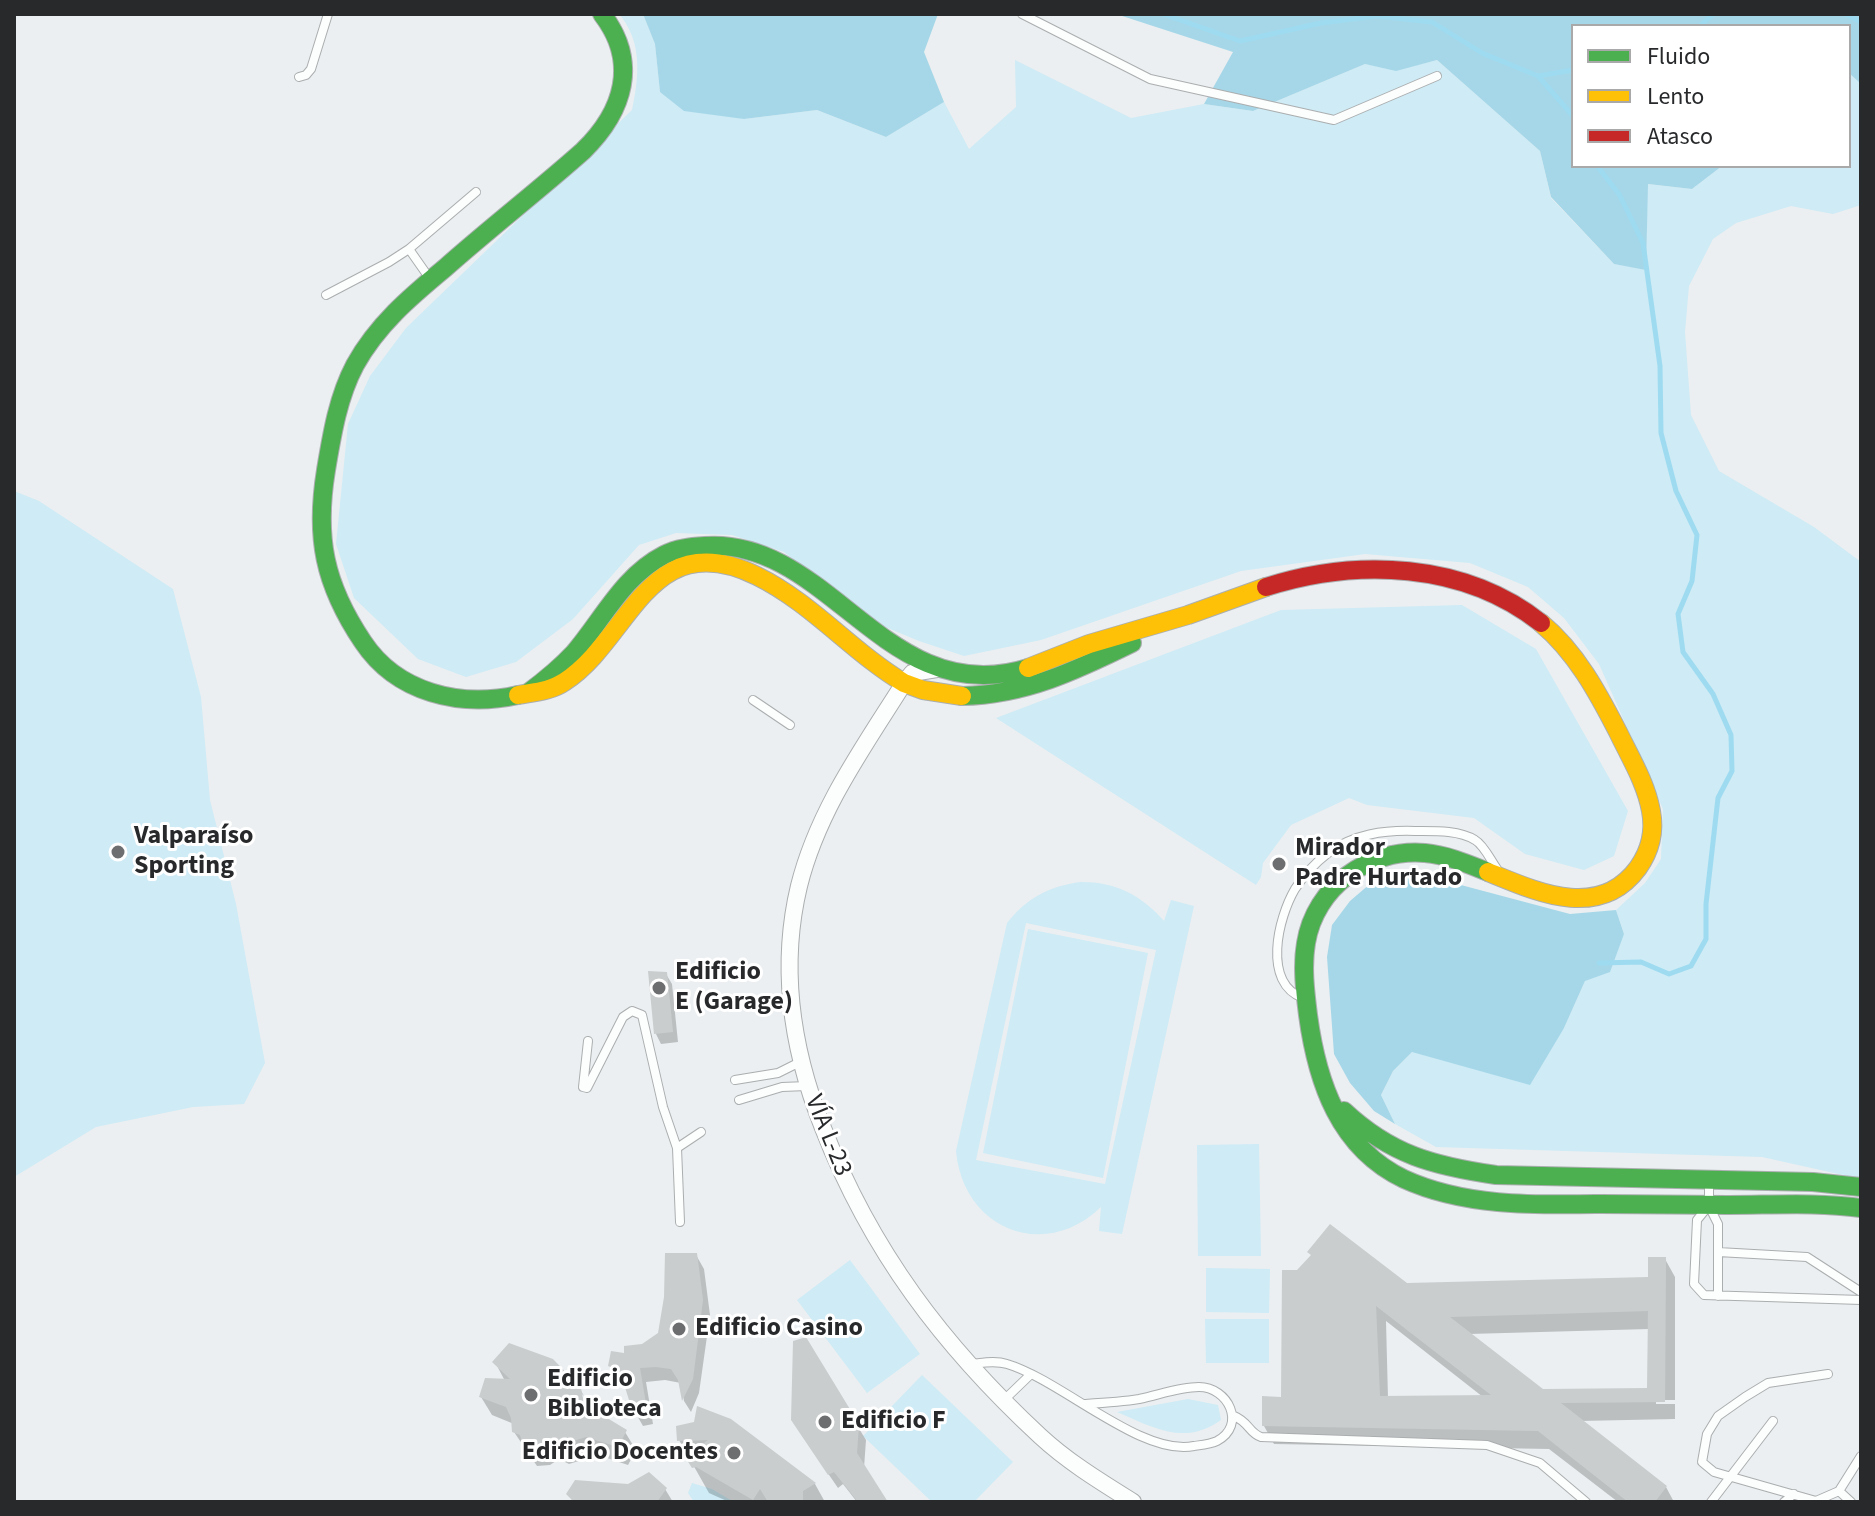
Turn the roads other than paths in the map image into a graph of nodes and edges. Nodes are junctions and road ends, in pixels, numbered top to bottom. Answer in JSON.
{"nodes":[{"id":1,"x":328,"y":14,"type":"edge"},
{"id":2,"x":602,"y":14,"type":"edge"},
{"id":3,"x":1022,"y":14,"type":"edge"},
{"id":4,"x":1437,"y":76,"type":"dead end"},
{"id":5,"x":299,"y":77,"type":"dead end"},
{"id":6,"x":476,"y":192,"type":"dead end"},
{"id":7,"x":409,"y":249,"type":"junction"},
{"id":8,"x":431,"y":280,"type":"junction"},
{"id":9,"x":326,"y":295,"type":"dead end"},
{"id":10,"x":1190,"y":614,"type":"junction"},
{"id":11,"x":901,"y":650,"type":"junction"},
{"id":12,"x":940,"y":669,"type":"junction"},
{"id":13,"x":904,"y":683,"type":"junction"},
{"id":14,"x":528,"y":693,"type":"junction"},
{"id":15,"x":753,"y":700,"type":"dead end"},
{"id":16,"x":790,"y":725,"type":"dead end"},
{"id":17,"x":1505,"y":880,"type":"junction"},
{"id":18,"x":1306,"y":998,"type":"junction"},
{"id":19,"x":588,"y":1041,"type":"dead end"},
{"id":20,"x":800,"y":1062,"type":"junction"},
{"id":21,"x":735,"y":1080,"type":"dead end"},
{"id":22,"x":807,"y":1086,"type":"junction"},
{"id":23,"x":1327,"y":1090,"type":"junction"},
{"id":24,"x":739,"y":1100,"type":"dead end"},
{"id":25,"x":701,"y":1132,"type":"dead end"},
{"id":26,"x":677,"y":1148,"type":"junction"},
{"id":27,"x":1709,"y":1179,"type":"junction"},
{"id":28,"x":1861,"y":1187,"type":"edge"},
{"id":29,"x":1709,"y":1206,"type":"junction"},
{"id":30,"x":1861,"y":1208,"type":"edge"},
{"id":31,"x":680,"y":1222,"type":"dead end"},
{"id":32,"x":1718,"y":1252,"type":"junction"},
{"id":33,"x":1861,"y":1292,"type":"edge"},
{"id":34,"x":1718,"y":1296,"type":"junction"},
{"id":35,"x":1861,"y":1300,"type":"edge"},
{"id":36,"x":970,"y":1364,"type":"junction"},
{"id":37,"x":1828,"y":1374,"type":"dead end"},
{"id":38,"x":1030,"y":1375,"type":"junction"},
{"id":39,"x":1004,"y":1400,"type":"junction"},
{"id":40,"x":1084,"y":1404,"type":"junction"},
{"id":41,"x":1234,"y":1416,"type":"junction"},
{"id":42,"x":1773,"y":1421,"type":"dead end"},
{"id":43,"x":1861,"y":1456,"type":"edge"},
{"id":44,"x":1729,"y":1476,"type":"junction"},
{"id":45,"x":1839,"y":1491,"type":"junction"},
{"id":46,"x":1794,"y":1494,"type":"junction"},
{"id":47,"x":1133,"y":1502,"type":"edge"},
{"id":48,"x":1586,"y":1502,"type":"edge"},
{"id":49,"x":1711,"y":1502,"type":"edge"},
{"id":50,"x":1784,"y":1502,"type":"edge"},
{"id":51,"x":1851,"y":1502,"type":"edge"}],
"edges":[{"from":1,"to":5,"type":"lane"},
{"from":2,"to":8,"type":"main road"},
{"from":3,"to":4,"type":"lane"},
{"from":6,"to":7,"type":"lane"},
{"from":7,"to":8,"type":"lane"},
{"from":7,"to":9,"type":"lane"},
{"from":8,"to":14,"type":"main road"},
{"from":10,"to":12,"type":"main road"},
{"from":10,"to":13,"type":"main road"},
{"from":10,"to":17,"type":"main road"},
{"from":11,"to":12,"type":"main road"},
{"from":11,"to":13,"type":"street"},
{"from":11,"to":14,"type":"main road"},
{"from":12,"to":13,"type":"street"},
{"from":13,"to":14,"type":"main road"},
{"from":13,"to":20,"type":"street","name":"VÍA L-23"},
{"from":15,"to":16,"type":"lane"},
{"from":17,"to":18,"type":"main road"},
{"from":17,"to":18,"type":"lane"},
{"from":18,"to":23,"type":"main road"},
{"from":19,"to":26,"type":"lane"},
{"from":20,"to":21,"type":"lane"},
{"from":20,"to":22,"type":"street","name":"VÍA L-23"},
{"from":22,"to":24,"type":"lane"},
{"from":22,"to":36,"type":"street","name":"VÍA L-23"},
{"from":23,"to":27,"type":"main road"},
{"from":23,"to":29,"type":"main road"},
{"from":25,"to":26,"type":"lane"},
{"from":26,"to":31,"type":"lane"},
{"from":27,"to":28,"type":"main road"},
{"from":27,"to":29,"type":"lane"},
{"from":29,"to":30,"type":"main road"},
{"from":29,"to":32,"type":"lane"},
{"from":29,"to":34,"type":"lane"},
{"from":32,"to":33,"type":"lane"},
{"from":32,"to":34,"type":"lane"},
{"from":34,"to":35,"type":"lane"},
{"from":36,"to":38,"type":"lane"},
{"from":36,"to":39,"type":"street","name":"VÍA L-23"},
{"from":37,"to":44,"type":"lane"},
{"from":38,"to":39,"type":"lane"},
{"from":38,"to":40,"type":"lane"},
{"from":39,"to":47,"type":"street","name":"VÍA L-23"},
{"from":40,"to":41,"type":"lane"},
{"from":40,"to":41,"type":"lane"},
{"from":41,"to":48,"type":"lane"},
{"from":42,"to":44,"type":"lane"},
{"from":43,"to":45,"type":"lane"},
{"from":44,"to":46,"type":"lane"},
{"from":44,"to":49,"type":"lane"},
{"from":45,"to":46,"type":"lane"},
{"from":45,"to":51,"type":"lane"},
{"from":46,"to":50,"type":"lane"}]}
